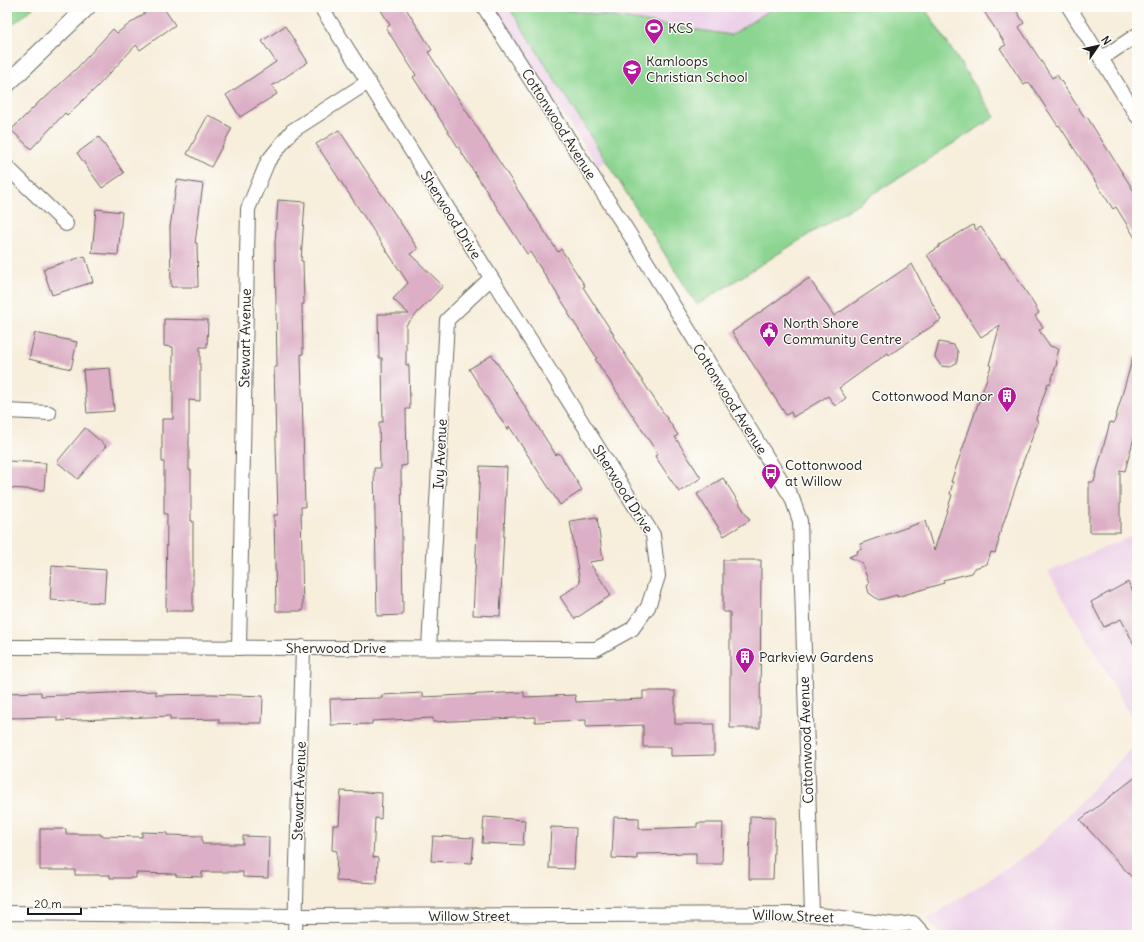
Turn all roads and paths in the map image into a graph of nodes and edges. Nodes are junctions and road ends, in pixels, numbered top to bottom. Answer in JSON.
{"nodes":[{"id":1,"x":87,"y":7,"type":"edge"},
{"id":2,"x":320,"y":7,"type":"edge"},
{"id":3,"x":484,"y":7,"type":"edge"},
{"id":4,"x":1069,"y":7,"type":"edge"},
{"id":5,"x":1137,"y":35,"type":"edge"},
{"id":6,"x":1102,"y":58,"type":"junction"},
{"id":7,"x":368,"y":82,"type":"junction"},
{"id":8,"x":7,"y":84,"type":"edge"},
{"id":9,"x":1137,"y":116,"type":"edge"},
{"id":10,"x":7,"y":167,"type":"edge"},
{"id":11,"x":66,"y":224,"type":"dead end"},
{"id":12,"x":492,"y":278,"type":"junction"},
{"id":13,"x":7,"y":412,"type":"edge"},
{"id":14,"x":49,"y":413,"type":"dead end"},
{"id":15,"x":7,"y":647,"type":"edge"},
{"id":16,"x":239,"y":648,"type":"junction"},
{"id":17,"x":303,"y":648,"type":"junction"},
{"id":18,"x":429,"y":648,"type":"junction"},
{"id":19,"x":7,"y":913,"type":"edge"},
{"id":20,"x":812,"y":914,"type":"junction"},
{"id":21,"x":296,"y":916,"type":"junction"},
{"id":22,"x":295,"y":935,"type":"edge"},
{"id":23,"x":924,"y":935,"type":"edge"}],
"edges":[{"from":1,"to":8,"type":"street"},
{"from":2,"to":7,"type":"street","name":"Sherwood Drive"},
{"from":3,"to":20,"type":"street","name":"Cottonwood Avenue"},
{"from":4,"to":6,"type":"street"},
{"from":5,"to":6,"type":"street"},
{"from":6,"to":9,"type":"street"},
{"from":7,"to":12,"type":"street","name":"Sherwood Drive"},
{"from":7,"to":16,"type":"street","name":"Stewart Avenue"},
{"from":10,"to":11,"type":"street"},
{"from":12,"to":18,"type":"street","name":"Ivy Avenue"},
{"from":12,"to":18,"type":"street","name":"Sherwood Drive"},
{"from":13,"to":14,"type":"street"},
{"from":15,"to":16,"type":"street","name":"Sherwood Drive"},
{"from":16,"to":17,"type":"street","name":"Sherwood Drive"},
{"from":17,"to":18,"type":"street","name":"Sherwood Drive"},
{"from":17,"to":21,"type":"street","name":"Stewart Avenue"},
{"from":19,"to":21,"type":"street","name":"Willow Street"},
{"from":20,"to":21,"type":"street","name":"Willow Street"},
{"from":20,"to":23,"type":"street","name":"Willow Street"},
{"from":21,"to":22,"type":"street","name":"Stewart Avenue"}]}
